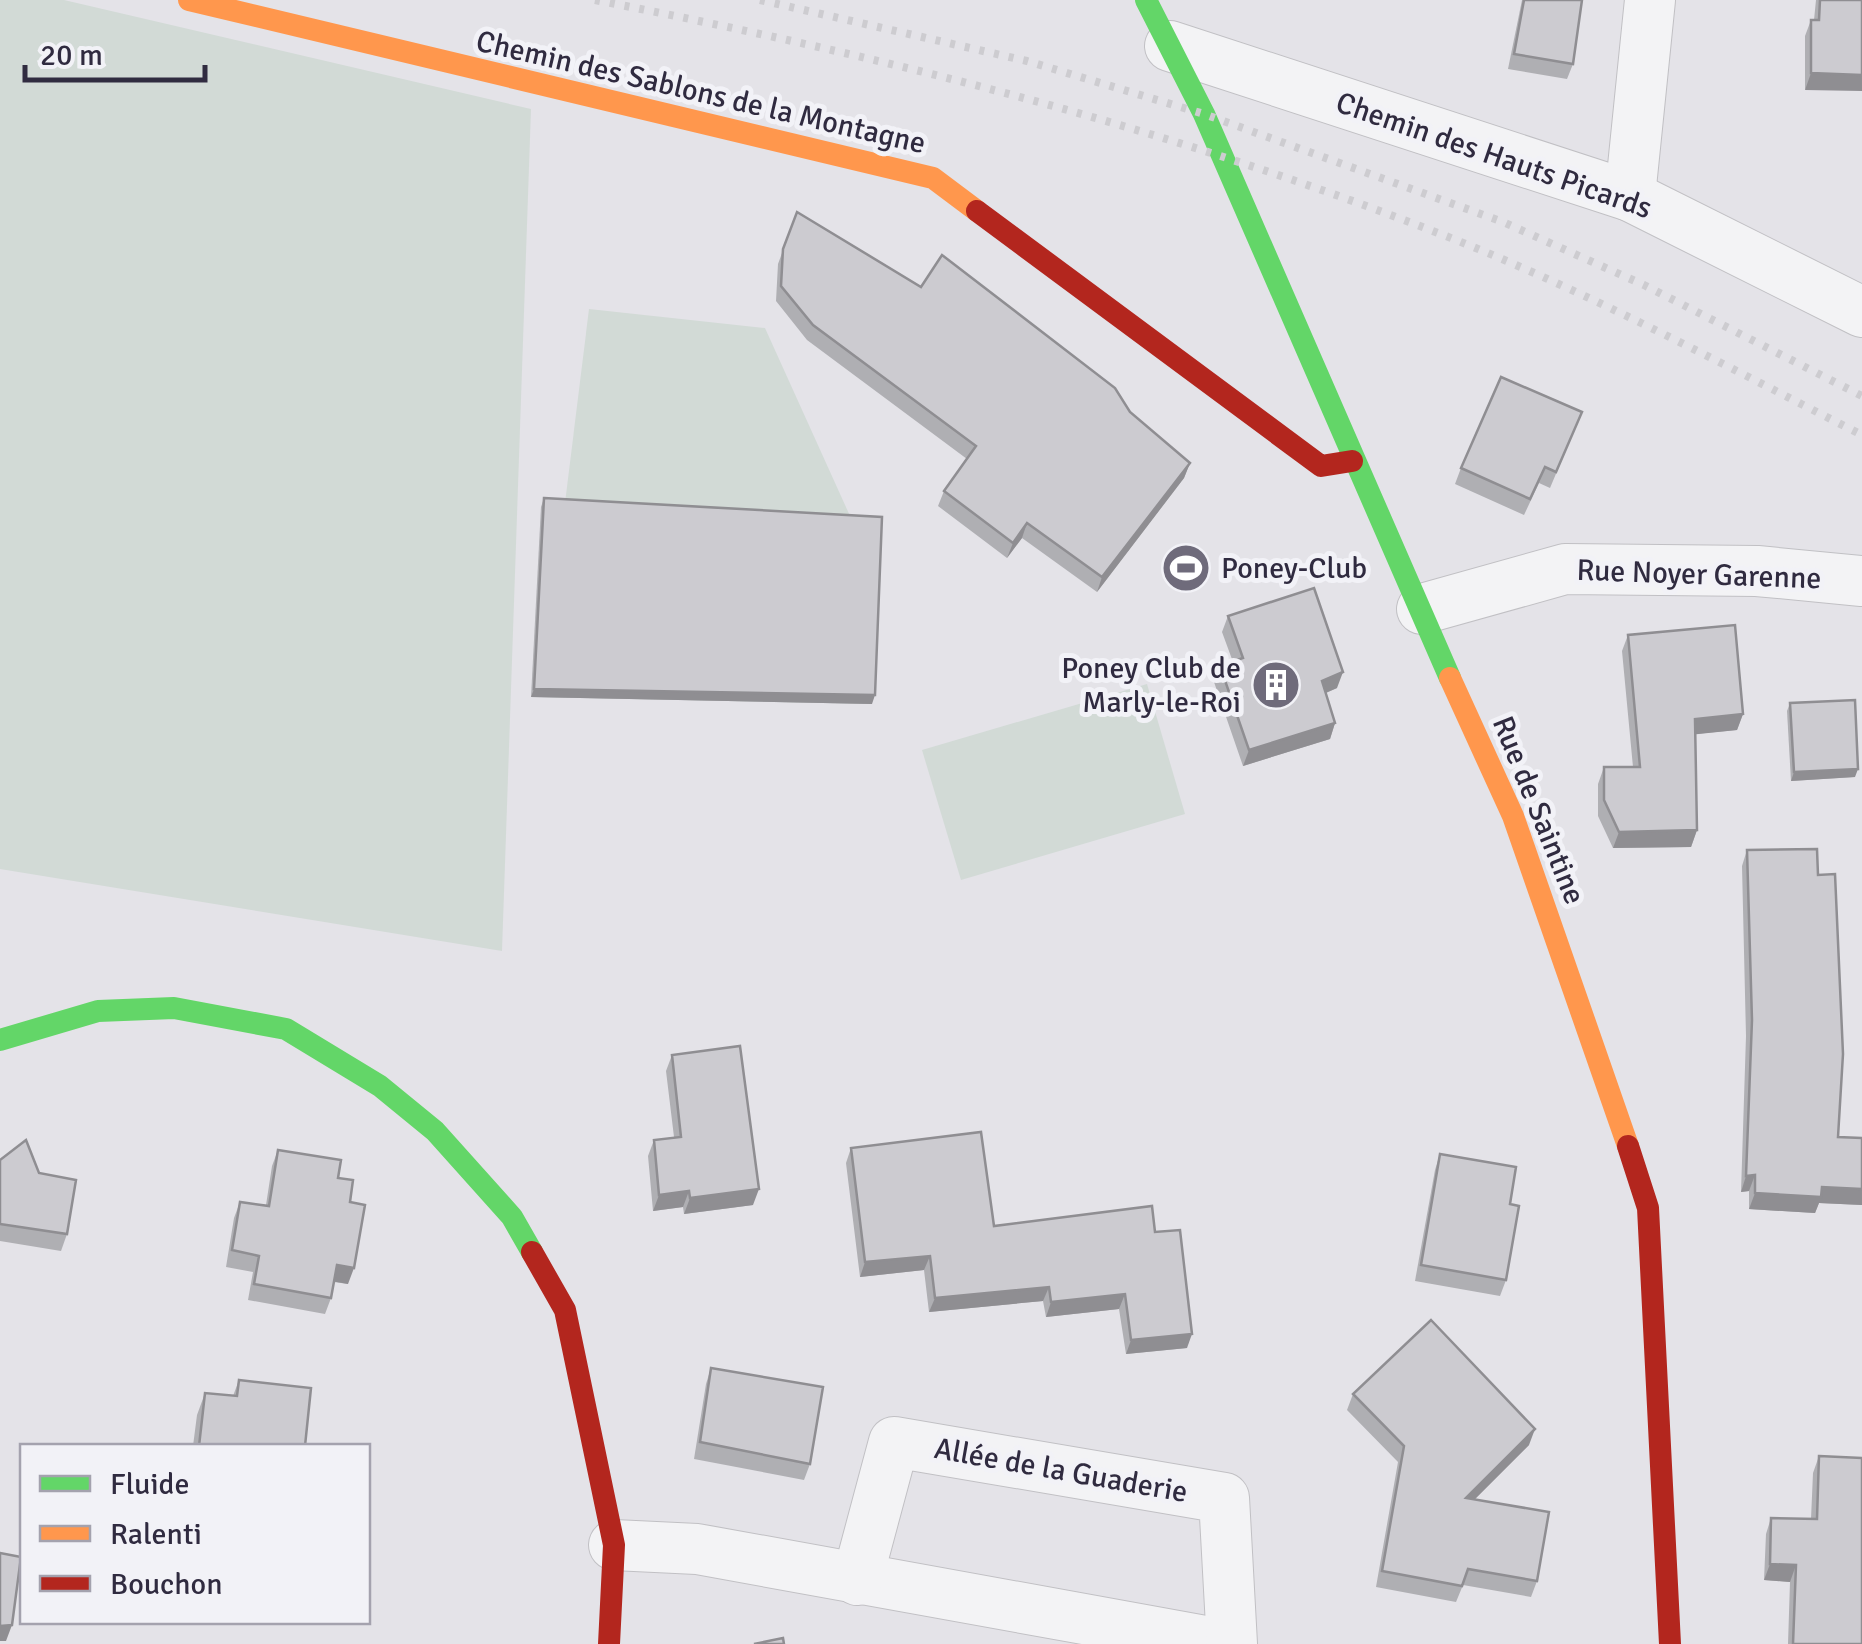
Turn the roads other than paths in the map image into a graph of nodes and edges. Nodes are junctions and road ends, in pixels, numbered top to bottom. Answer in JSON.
{"nodes":[{"id":1,"x":189,"y":0,"type":"edge"},
{"id":2,"x":1146,"y":0,"type":"edge"},
{"id":3,"x":1650,"y":0,"type":"edge"},
{"id":4,"x":1170,"y":46,"type":"junction"},
{"id":5,"x":1630,"y":196,"type":"junction"},
{"id":6,"x":1862,"y":312,"type":"edge"},
{"id":7,"x":1352,"y":460,"type":"junction"},
{"id":8,"x":1862,"y":581,"type":"edge"},
{"id":9,"x":1422,"y":609,"type":"junction"},
{"id":10,"x":0,"y":1040,"type":"edge"},
{"id":11,"x":614,"y":1544,"type":"junction"},
{"id":12,"x":857,"y":1580,"type":"junction"},
{"id":13,"x":609,"y":1644,"type":"edge"},
{"id":14,"x":1222,"y":1644,"type":"edge"},
{"id":15,"x":1232,"y":1644,"type":"edge"},
{"id":16,"x":1670,"y":1644,"type":"edge"}],
"edges":[{"from":1,"to":7,"type":"street","name":"Chemin des Sablons de la Montagne"},
{"from":2,"to":4,"type":"street","name":"Rue de Saintine"},
{"from":3,"to":5,"type":"street"},
{"from":4,"to":5,"type":"street","name":"Chemin des Hauts Picards"},
{"from":4,"to":7,"type":"street","name":"Rue de Saintine"},
{"from":5,"to":6,"type":"street","name":"Chemin des Hauts Picards"},
{"from":7,"to":9,"type":"street","name":"Rue de Saintine"},
{"from":8,"to":9,"type":"street","name":"Rue Noyer Garenne"},
{"from":9,"to":16,"type":"street","name":"Rue de Saintine"},
{"from":10,"to":11,"type":"street"},
{"from":11,"to":12,"type":"street"},
{"from":11,"to":13,"type":"street"},
{"from":12,"to":14,"type":"street"},
{"from":12,"to":15,"type":"street","name":"Allée de la Guaderie"}]}
